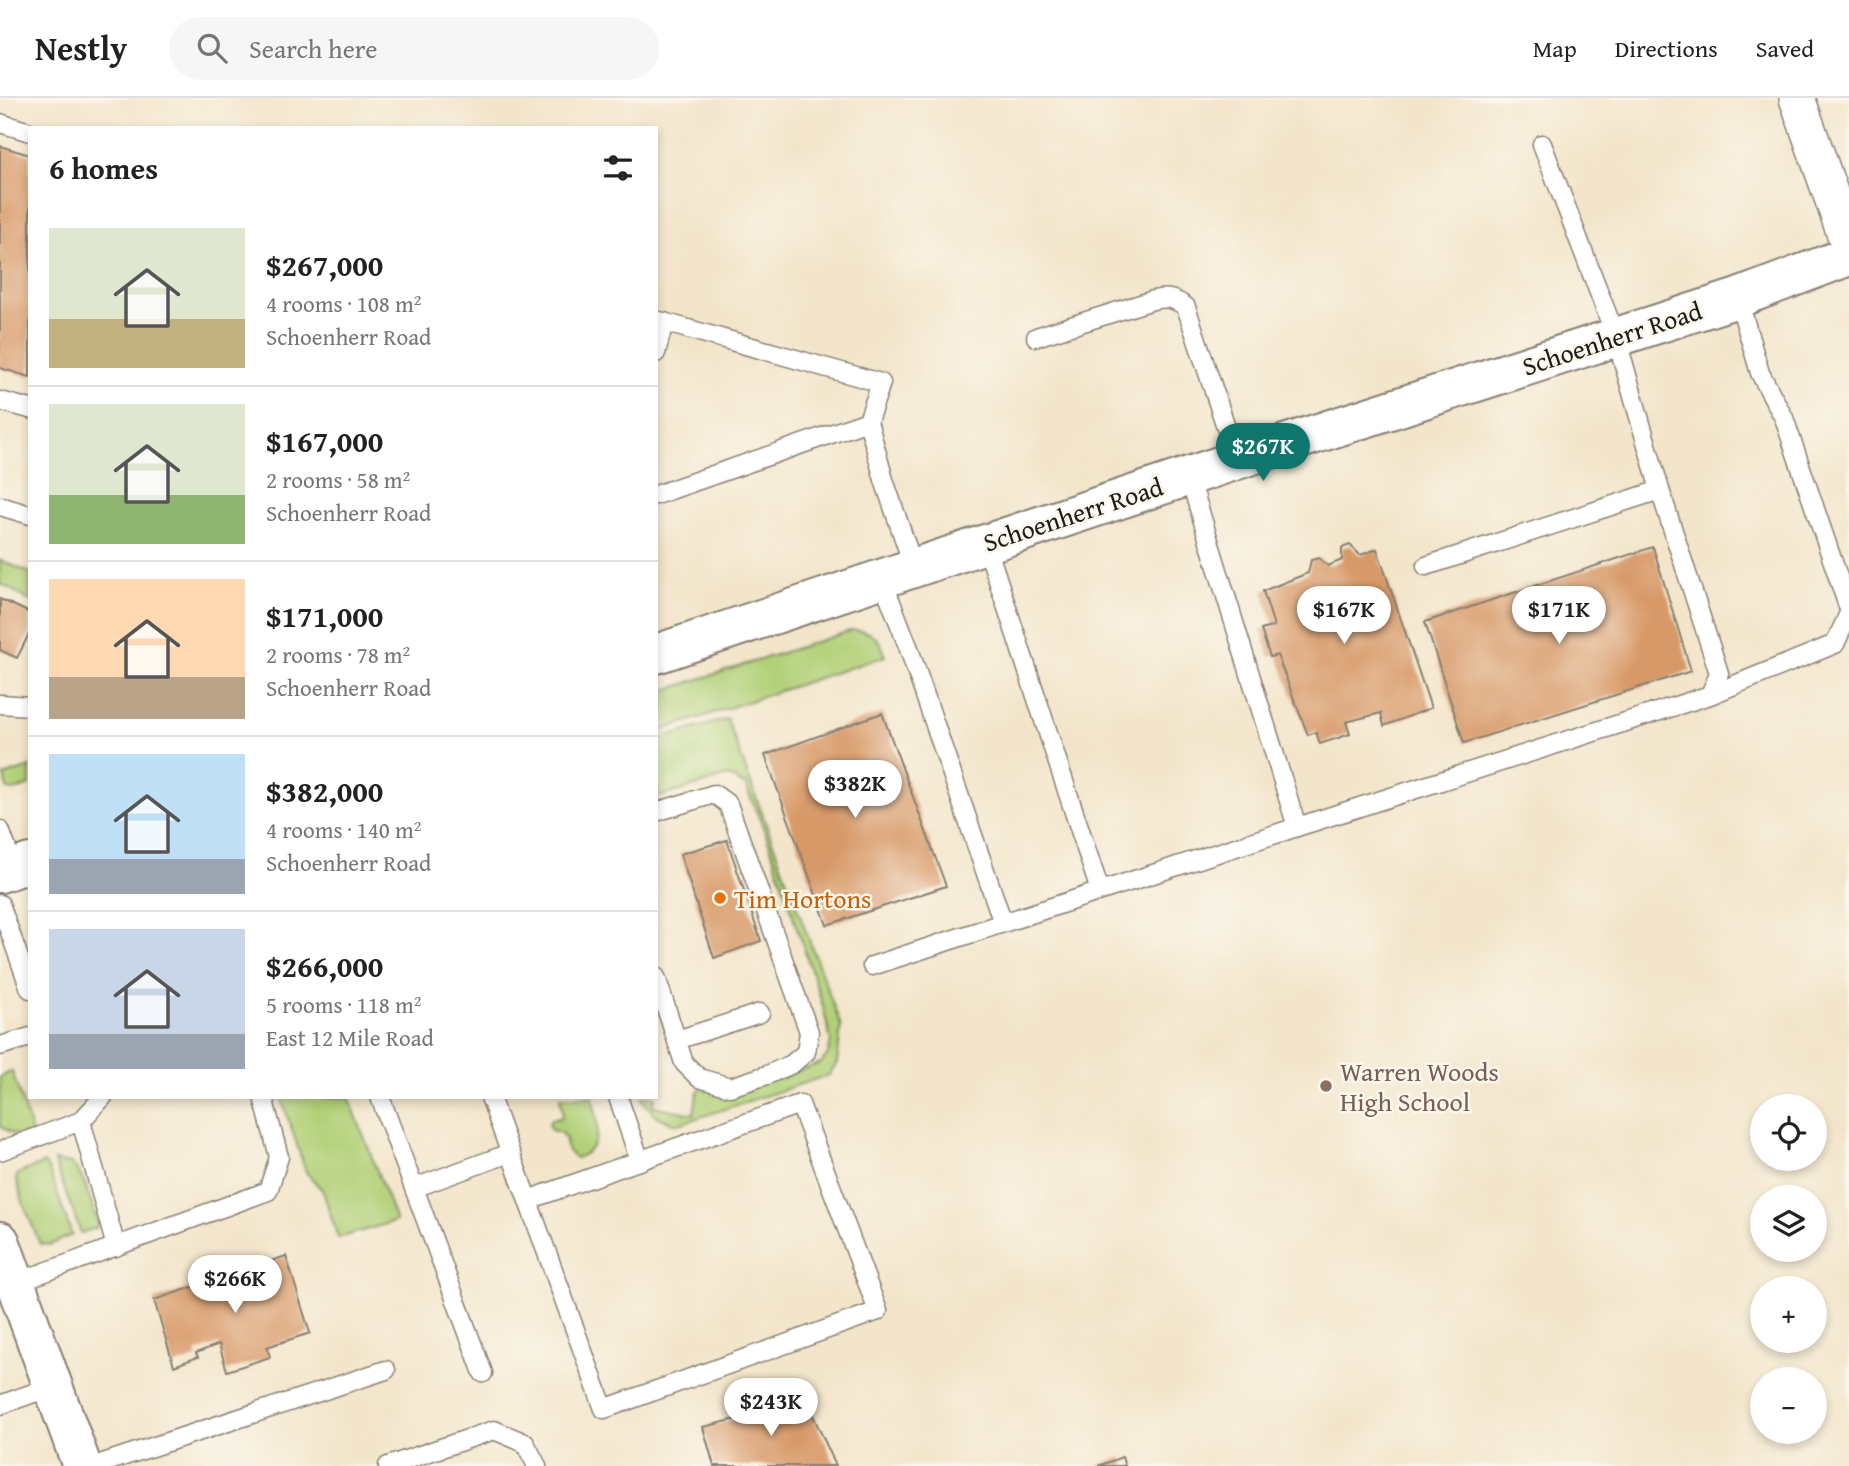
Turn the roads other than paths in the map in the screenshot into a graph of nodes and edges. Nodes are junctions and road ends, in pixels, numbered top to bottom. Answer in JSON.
{"nodes":[{"id":1,"x":1797,"y":98,"type":"edge"},
{"id":2,"x":0,"y":123,"type":"edge"},
{"id":3,"x":28,"y":131,"type":"edge"},
{"id":4,"x":1542,"y":144,"type":"dead end"},
{"id":5,"x":1849,"y":246,"type":"edge"},
{"id":6,"x":1849,"y":256,"type":"edge"},
{"id":7,"x":1738,"y":298,"type":"junction"},
{"id":8,"x":660,"y":321,"type":"edge"},
{"id":9,"x":1036,"y":337,"type":"dead end"},
{"id":10,"x":1616,"y":337,"type":"junction"},
{"id":11,"x":0,"y":401,"type":"edge"},
{"id":12,"x":28,"y":408,"type":"edge"},
{"id":13,"x":867,"y":421,"type":"junction"},
{"id":14,"x":1237,"y":460,"type":"junction"},
{"id":15,"x":1189,"y":476,"type":"junction"},
{"id":16,"x":1660,"y":491,"type":"junction"},
{"id":17,"x":658,"y":494,"type":"edge"},
{"id":18,"x":0,"y":506,"type":"edge"},
{"id":19,"x":28,"y":514,"type":"edge"},
{"id":20,"x":986,"y":544,"type":"junction"},
{"id":21,"x":1426,"y":566,"type":"dead end"},
{"id":22,"x":898,"y":573,"type":"junction"},
{"id":23,"x":1849,"y":611,"type":"edge"},
{"id":24,"x":658,"y":653,"type":"edge"},
{"id":25,"x":1710,"y":695,"type":"junction"},
{"id":26,"x":0,"y":704,"type":"edge"},
{"id":27,"x":28,"y":706,"type":"edge"},
{"id":28,"x":658,"y":811,"type":"edge"},
{"id":29,"x":1297,"y":827,"type":"junction"},
{"id":30,"x":0,"y":830,"type":"edge"},
{"id":31,"x":15,"y":868,"type":"edge"},
{"id":32,"x":1100,"y":891,"type":"junction"},
{"id":33,"x":0,"y":904,"type":"edge"},
{"id":34,"x":1003,"y":923,"type":"junction"},
{"id":35,"x":872,"y":966,"type":"dead end"},
{"id":36,"x":28,"y":983,"type":"edge"},
{"id":37,"x":658,"y":983,"type":"edge"},
{"id":38,"x":760,"y":1013,"type":"dead end"},
{"id":39,"x":28,"y":1038,"type":"edge"},
{"id":40,"x":677,"y":1040,"type":"junction"},
{"id":41,"x":0,"y":1046,"type":"edge"},
{"id":42,"x":101,"y":1099,"type":"edge"},
{"id":43,"x":264,"y":1099,"type":"edge"},
{"id":44,"x":381,"y":1099,"type":"edge"},
{"id":45,"x":490,"y":1099,"type":"edge"},
{"id":46,"x":619,"y":1099,"type":"edge"},
{"id":47,"x":81,"y":1121,"type":"junction"},
{"id":48,"x":0,"y":1151,"type":"edge"},
{"id":49,"x":510,"y":1153,"type":"junction"},
{"id":50,"x":640,"y":1161,"type":"junction"},
{"id":51,"x":414,"y":1188,"type":"junction"},
{"id":52,"x":527,"y":1200,"type":"junction"},
{"id":53,"x":0,"y":1241,"type":"edge"},
{"id":54,"x":116,"y":1247,"type":"junction"},
{"id":55,"x":15,"y":1283,"type":"junction"},
{"id":56,"x":386,"y":1370,"type":"dead end"},
{"id":57,"x":483,"y":1373,"type":"dead end"},
{"id":58,"x":53,"y":1386,"type":"junction"},
{"id":59,"x":0,"y":1405,"type":"edge"},
{"id":60,"x":421,"y":1461,"type":"edge"},
{"id":61,"x":82,"y":1466,"type":"edge"},
{"id":62,"x":94,"y":1466,"type":"edge"},
{"id":63,"x":388,"y":1466,"type":"edge"},
{"id":64,"x":537,"y":1466,"type":"edge"}],
"edges":[{"from":1,"to":5,"type":"street"},
{"from":2,"to":3,"type":"lane"},
{"from":4,"to":10,"type":"lane"},
{"from":6,"to":7,"type":"main road","name":"Schoenherr Road"},
{"from":7,"to":10,"type":"main road","name":"Schoenherr Road"},
{"from":7,"to":23,"type":"lane"},
{"from":8,"to":13,"type":"lane"},
{"from":9,"to":14,"type":"lane"},
{"from":10,"to":14,"type":"main road","name":"Schoenherr Road"},
{"from":10,"to":16,"type":"lane"},
{"from":11,"to":12,"type":"lane"},
{"from":13,"to":17,"type":"lane"},
{"from":13,"to":22,"type":"lane"},
{"from":14,"to":15,"type":"main road","name":"Schoenherr Road"},
{"from":15,"to":20,"type":"main road","name":"Schoenherr Road"},
{"from":15,"to":29,"type":"lane"},
{"from":16,"to":21,"type":"lane"},
{"from":16,"to":25,"type":"lane"},
{"from":18,"to":19,"type":"lane"},
{"from":20,"to":22,"type":"main road","name":"Schoenherr Road"},
{"from":20,"to":32,"type":"lane"},
{"from":22,"to":24,"type":"main road","name":"Schoenherr Road"},
{"from":22,"to":34,"type":"lane"},
{"from":23,"to":25,"type":"lane"},
{"from":25,"to":29,"type":"lane"},
{"from":26,"to":27,"type":"lane"},
{"from":28,"to":40,"type":"lane"},
{"from":29,"to":32,"type":"lane"},
{"from":30,"to":31,"type":"lane"},
{"from":32,"to":34,"type":"lane"},
{"from":33,"to":36,"type":"lane"},
{"from":34,"to":35,"type":"lane"},
{"from":37,"to":40,"type":"lane"},
{"from":38,"to":40,"type":"lane"},
{"from":39,"to":41,"type":"lane"},
{"from":42,"to":47,"type":"lane"},
{"from":43,"to":54,"type":"lane"},
{"from":44,"to":51,"type":"lane"},
{"from":45,"to":49,"type":"lane"},
{"from":46,"to":50,"type":"lane"},
{"from":47,"to":48,"type":"lane"},
{"from":47,"to":54,"type":"lane"},
{"from":49,"to":51,"type":"lane"},
{"from":49,"to":52,"type":"lane"},
{"from":50,"to":52,"type":"lane"},
{"from":50,"to":52,"type":"lane"},
{"from":51,"to":57,"type":"lane"},
{"from":53,"to":55,"type":"main road"},
{"from":54,"to":55,"type":"lane"},
{"from":55,"to":58,"type":"main road"},
{"from":56,"to":62,"type":"lane"},
{"from":58,"to":59,"type":"lane"},
{"from":58,"to":61,"type":"main road"},
{"from":60,"to":63,"type":"lane"},
{"from":60,"to":64,"type":"lane"}]}
